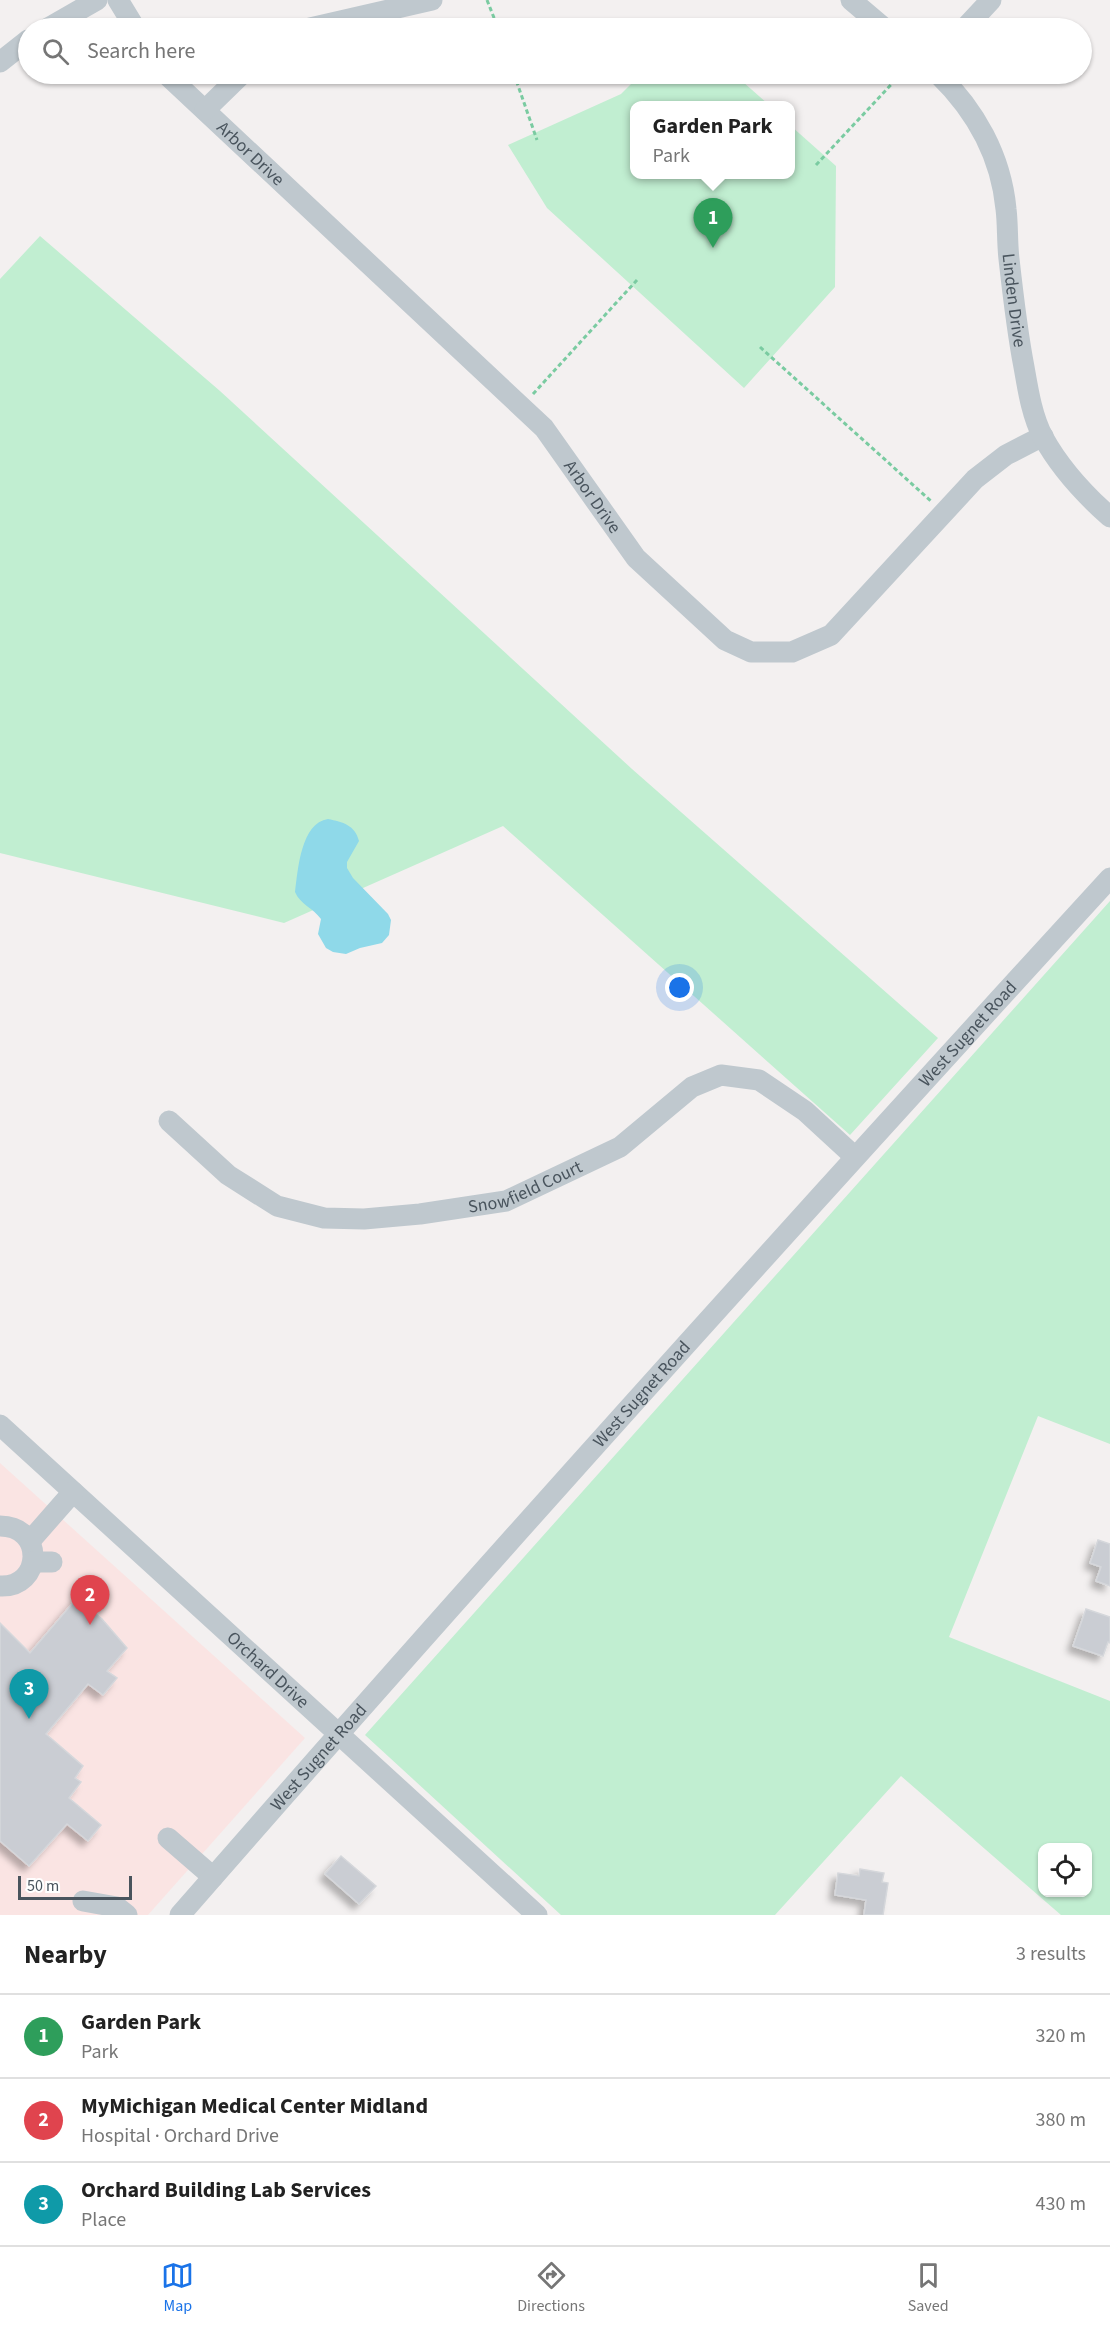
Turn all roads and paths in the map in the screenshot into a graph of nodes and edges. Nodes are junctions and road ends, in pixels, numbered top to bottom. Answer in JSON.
{"nodes":[{"id":1,"x":97,"y":0,"type":"edge"},
{"id":2,"x":118,"y":0,"type":"edge"},
{"id":3,"x":432,"y":0,"type":"edge"},
{"id":4,"x":487,"y":0,"type":"edge"},
{"id":5,"x":851,"y":0,"type":"edge"},
{"id":6,"x":991,"y":0,"type":"edge"},
{"id":7,"x":66,"y":18,"type":"edge"},
{"id":8,"x":129,"y":18,"type":"edge"},
{"id":9,"x":354,"y":18,"type":"edge"},
{"id":10,"x":494,"y":18,"type":"edge"},
{"id":11,"x":872,"y":18,"type":"edge"},
{"id":12,"x":974,"y":18,"type":"edge"},
{"id":13,"x":18,"y":48,"type":"edge"},
{"id":14,"x":0,"y":62,"type":"edge"},
{"id":15,"x":177,"y":84,"type":"edge"},
{"id":16,"x":232,"y":84,"type":"edge"},
{"id":17,"x":517,"y":84,"type":"edge"},
{"id":18,"x":893,"y":84,"type":"edge"},
{"id":19,"x":948,"y":84,"type":"edge"},
{"id":20,"x":205,"y":110,"type":"junction"},
{"id":21,"x":537,"y":140,"type":"dead end"},
{"id":22,"x":816,"y":165,"type":"dead end"},
{"id":23,"x":637,"y":280,"type":"dead end"},
{"id":24,"x":760,"y":347,"type":"dead end"},
{"id":25,"x":522,"y":407,"type":"junction"},
{"id":26,"x":1042,"y":436,"type":"junction"},
{"id":27,"x":944,"y":513,"type":"junction"},
{"id":28,"x":1110,"y":517,"type":"edge"},
{"id":29,"x":1110,"y":878,"type":"edge"},
{"id":30,"x":169,"y":1121,"type":"dead end"},
{"id":31,"x":855,"y":1157,"type":"junction"},
{"id":32,"x":0,"y":1425,"type":"edge"},
{"id":33,"x":73,"y":1492,"type":"junction"},
{"id":34,"x":0,"y":1526,"type":"edge"},
{"id":35,"x":30,"y":1541,"type":"junction"},
{"id":36,"x":0,"y":1586,"type":"edge"},
{"id":37,"x":339,"y":1734,"type":"junction"},
{"id":38,"x":168,"y":1838,"type":"dead end"},
{"id":39,"x":213,"y":1877,"type":"junction"},
{"id":40,"x":83,"y":1901,"type":"dead end"},
{"id":41,"x":128,"y":1915,"type":"edge"},
{"id":42,"x":180,"y":1915,"type":"edge"},
{"id":43,"x":537,"y":1915,"type":"edge"}],
"edges":[{"from":1,"to":7,"type":"street"},
{"from":2,"to":8,"type":"street"},
{"from":3,"to":9,"type":"street"},
{"from":4,"to":10,"type":"path"},
{"from":5,"to":11,"type":"street"},
{"from":6,"to":12,"type":"street"},
{"from":13,"to":14,"type":"street"},
{"from":15,"to":20,"type":"street","name":"Arbor Drive"},
{"from":16,"to":20,"type":"street"},
{"from":17,"to":21,"type":"path"},
{"from":18,"to":22,"type":"path"},
{"from":19,"to":26,"type":"street","name":"Linden Drive"},
{"from":20,"to":25,"type":"street","name":"Arbor Drive"},
{"from":23,"to":25,"type":"path"},
{"from":24,"to":27,"type":"path"},
{"from":25,"to":27,"type":"street","name":"Arbor Drive"},
{"from":26,"to":27,"type":"street","name":"Arbor Drive"},
{"from":26,"to":28,"type":"street","name":"Linden Drive"},
{"from":29,"to":31,"type":"street","name":"West Sugnet Road"},
{"from":30,"to":31,"type":"street","name":"Snowfield Court"},
{"from":31,"to":37,"type":"street","name":"West Sugnet Road"},
{"from":32,"to":33,"type":"street","name":"Orchard Drive"},
{"from":33,"to":35,"type":"street"},
{"from":33,"to":37,"type":"street","name":"Orchard Drive"},
{"from":34,"to":35,"type":"street"},
{"from":35,"to":36,"type":"street"},
{"from":37,"to":39,"type":"street","name":"West Sugnet Road"},
{"from":37,"to":43,"type":"street","name":"Orchard Drive"},
{"from":38,"to":39,"type":"street"},
{"from":39,"to":42,"type":"street","name":"West Sugnet Road"},
{"from":40,"to":41,"type":"street"}]}
